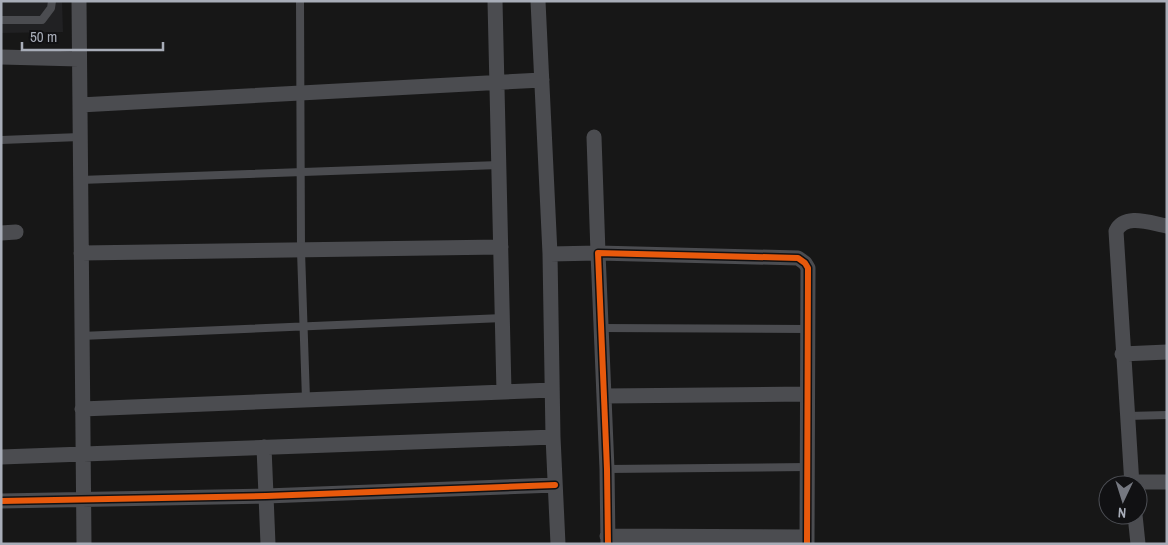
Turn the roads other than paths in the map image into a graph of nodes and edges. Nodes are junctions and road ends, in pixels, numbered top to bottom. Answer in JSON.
{"nodes":[{"id":1,"x":52,"y":1,"type":"edge"},
{"id":2,"x":79,"y":1,"type":"edge"},
{"id":3,"x":300,"y":1,"type":"edge"},
{"id":4,"x":495,"y":1,"type":"edge"},
{"id":5,"x":538,"y":1,"type":"edge"},
{"id":6,"x":1,"y":20,"type":"edge"},
{"id":7,"x":1,"y":57,"type":"edge"},
{"id":8,"x":79,"y":59,"type":"junction"},
{"id":9,"x":542,"y":80,"type":"junction"},
{"id":10,"x":497,"y":84,"type":"junction"},
{"id":11,"x":300,"y":94,"type":"junction"},
{"id":12,"x":80,"y":105,"type":"junction"},
{"id":13,"x":80,"y":137,"type":"junction"},
{"id":14,"x":594,"y":137,"type":"dead end"},
{"id":15,"x":1,"y":140,"type":"edge"},
{"id":16,"x":499,"y":165,"type":"junction"},
{"id":17,"x":300,"y":173,"type":"junction"},
{"id":18,"x":80,"y":180,"type":"junction"},
{"id":19,"x":1167,"y":226,"type":"edge"},
{"id":20,"x":501,"y":247,"type":"junction"},
{"id":21,"x":301,"y":251,"type":"junction"},
{"id":22,"x":80,"y":253,"type":"junction"},
{"id":23,"x":598,"y":253,"type":"junction"},
{"id":24,"x":550,"y":254,"type":"junction"},
{"id":25,"x":503,"y":318,"type":"junction"},
{"id":26,"x":303,"y":325,"type":"junction"},
{"id":27,"x":601,"y":328,"type":"junction"},
{"id":28,"x":807,"y":329,"type":"junction"},
{"id":29,"x":81,"y":336,"type":"junction"},
{"id":30,"x":1167,"y":352,"type":"edge"},
{"id":31,"x":1122,"y":354,"type":"junction"},
{"id":32,"x":552,"y":390,"type":"junction"},
{"id":33,"x":504,"y":392,"type":"junction"},
{"id":34,"x":807,"y":394,"type":"junction"},
{"id":35,"x":604,"y":396,"type":"junction"},
{"id":36,"x":306,"y":399,"type":"junction"},
{"id":37,"x":82,"y":409,"type":"junction"},
{"id":38,"x":1167,"y":415,"type":"edge"},
{"id":39,"x":1127,"y":416,"type":"junction"},
{"id":40,"x":553,"y":437,"type":"junction"},
{"id":41,"x":264,"y":447,"type":"junction"},
{"id":42,"x":82,"y":454,"type":"junction"},
{"id":43,"x":1,"y":457,"type":"edge"},
{"id":44,"x":807,"y":466,"type":"junction"},
{"id":45,"x":607,"y":469,"type":"junction"},
{"id":46,"x":1131,"y":475,"type":"edge"},
{"id":47,"x":1167,"y":482,"type":"edge"},
{"id":48,"x":1148,"y":483,"type":"edge"},
{"id":49,"x":555,"y":485,"type":"junction"},
{"id":50,"x":266,"y":496,"type":"junction"},
{"id":51,"x":83,"y":500,"type":"junction"},
{"id":52,"x":1,"y":501,"type":"edge"},
{"id":53,"x":1136,"y":525,"type":"edge"},
{"id":54,"x":608,"y":540,"type":"edge"},
{"id":55,"x":807,"y":540,"type":"edge"},
{"id":56,"x":84,"y":544,"type":"edge"},
{"id":57,"x":268,"y":544,"type":"edge"},
{"id":58,"x":558,"y":544,"type":"edge"},
{"id":59,"x":1138,"y":544,"type":"edge"}],
"edges":[{"from":1,"to":6,"type":"lane"},
{"from":2,"to":8,"type":"street"},
{"from":3,"to":11,"type":"lane"},
{"from":4,"to":10,"type":"street"},
{"from":5,"to":9,"type":"street"},
{"from":7,"to":8,"type":"street"},
{"from":8,"to":12,"type":"street"},
{"from":9,"to":10,"type":"street"},
{"from":9,"to":24,"type":"street"},
{"from":10,"to":11,"type":"street"},
{"from":10,"to":16,"type":"street"},
{"from":11,"to":12,"type":"street"},
{"from":11,"to":17,"type":"lane"},
{"from":12,"to":13,"type":"street"},
{"from":13,"to":15,"type":"lane"},
{"from":13,"to":18,"type":"street"},
{"from":14,"to":23,"type":"street"},
{"from":16,"to":17,"type":"lane"},
{"from":16,"to":20,"type":"street"},
{"from":17,"to":18,"type":"lane"},
{"from":17,"to":21,"type":"lane"},
{"from":18,"to":22,"type":"street"},
{"from":19,"to":31,"type":"street"},
{"from":20,"to":21,"type":"street"},
{"from":20,"to":25,"type":"street"},
{"from":21,"to":22,"type":"street"},
{"from":21,"to":26,"type":"lane"},
{"from":22,"to":29,"type":"street"},
{"from":23,"to":24,"type":"street"},
{"from":23,"to":27,"type":"street"},
{"from":23,"to":28,"type":"street"},
{"from":24,"to":32,"type":"street"},
{"from":25,"to":26,"type":"lane"},
{"from":25,"to":33,"type":"street"},
{"from":26,"to":29,"type":"lane"},
{"from":26,"to":36,"type":"lane"},
{"from":27,"to":28,"type":"lane"},
{"from":27,"to":35,"type":"street"},
{"from":28,"to":34,"type":"street"},
{"from":29,"to":37,"type":"street"},
{"from":30,"to":31,"type":"street"},
{"from":31,"to":39,"type":"street"},
{"from":32,"to":33,"type":"street"},
{"from":32,"to":40,"type":"street"},
{"from":33,"to":36,"type":"street"},
{"from":34,"to":35,"type":"street"},
{"from":34,"to":44,"type":"street"},
{"from":35,"to":45,"type":"street"},
{"from":36,"to":37,"type":"street"},
{"from":37,"to":42,"type":"street"},
{"from":38,"to":39,"type":"lane"},
{"from":39,"to":46,"type":"street"},
{"from":40,"to":41,"type":"street"},
{"from":40,"to":49,"type":"street"},
{"from":41,"to":42,"type":"street"},
{"from":41,"to":50,"type":"street"},
{"from":42,"to":43,"type":"street"},
{"from":42,"to":51,"type":"street"},
{"from":44,"to":45,"type":"lane"},
{"from":44,"to":55,"type":"street"},
{"from":45,"to":54,"type":"street"},
{"from":47,"to":48,"type":"street"},
{"from":49,"to":50,"type":"street"},
{"from":49,"to":58,"type":"street"},
{"from":50,"to":51,"type":"street"},
{"from":50,"to":57,"type":"street"},
{"from":51,"to":52,"type":"street"},
{"from":51,"to":56,"type":"street"},
{"from":53,"to":59,"type":"street"},
{"from":54,"to":55,"type":"street"}]}
